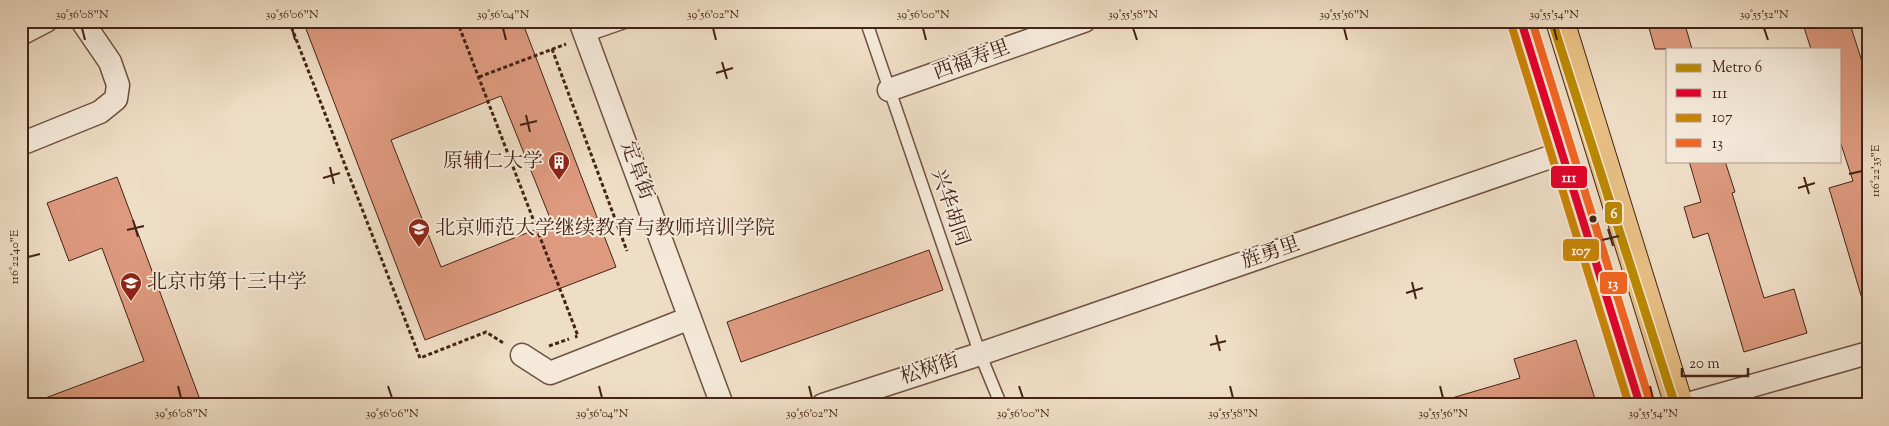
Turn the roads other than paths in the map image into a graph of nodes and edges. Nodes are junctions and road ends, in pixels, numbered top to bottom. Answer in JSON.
{"nodes":[{"id":1,"x":46,"y":21,"type":"edge"},
{"id":2,"x":82,"y":21,"type":"edge"},
{"id":3,"x":629,"y":21,"type":"edge"},
{"id":4,"x":866,"y":21,"type":"edge"},
{"id":5,"x":1084,"y":21,"type":"edge"},
{"id":6,"x":1521,"y":21,"type":"edge"},
{"id":7,"x":1560,"y":21,"type":"edge"},
{"id":8,"x":583,"y":29,"type":"edge"},
{"id":9,"x":21,"y":34,"type":"edge"},
{"id":10,"x":889,"y":90,"type":"junction"},
{"id":11,"x":21,"y":144,"type":"edge"},
{"id":12,"x":1562,"y":153,"type":"junction"},
{"id":13,"x":690,"y":318,"type":"junction"},
{"id":14,"x":980,"y":354,"type":"junction"},
{"id":15,"x":1868,"y":354,"type":"edge"},
{"id":16,"x":522,"y":355,"type":"road end"},
{"id":17,"x":722,"y":405,"type":"edge"},
{"id":18,"x":823,"y":405,"type":"edge"},
{"id":19,"x":1001,"y":405,"type":"edge"},
{"id":20,"x":1640,"y":405,"type":"edge"},
{"id":21,"x":1679,"y":405,"type":"edge"},
{"id":22,"x":1684,"y":405,"type":"edge"}],
"edges":[{"from":1,"to":9,"type":"street"},
{"from":2,"to":11,"type":"street"},
{"from":3,"to":8,"type":"lane"},
{"from":4,"to":10,"type":"lane","name":"兴华胡同"},
{"from":5,"to":10,"type":"street","name":"西福寿里"},
{"from":6,"to":12,"type":"main road"},
{"from":7,"to":21,"type":"main road"},
{"from":8,"to":13,"type":"street","name":"定阜街"},
{"from":10,"to":14,"type":"lane","name":"兴华胡同"},
{"from":12,"to":14,"type":"street","name":"旌勇里"},
{"from":12,"to":20,"type":"main road"},
{"from":13,"to":16,"type":"street"},
{"from":13,"to":17,"type":"street","name":"定阜街"},
{"from":14,"to":18,"type":"street","name":"松树街"},
{"from":14,"to":19,"type":"lane","name":"兴华胡同"},
{"from":15,"to":22,"type":"street"}]}
